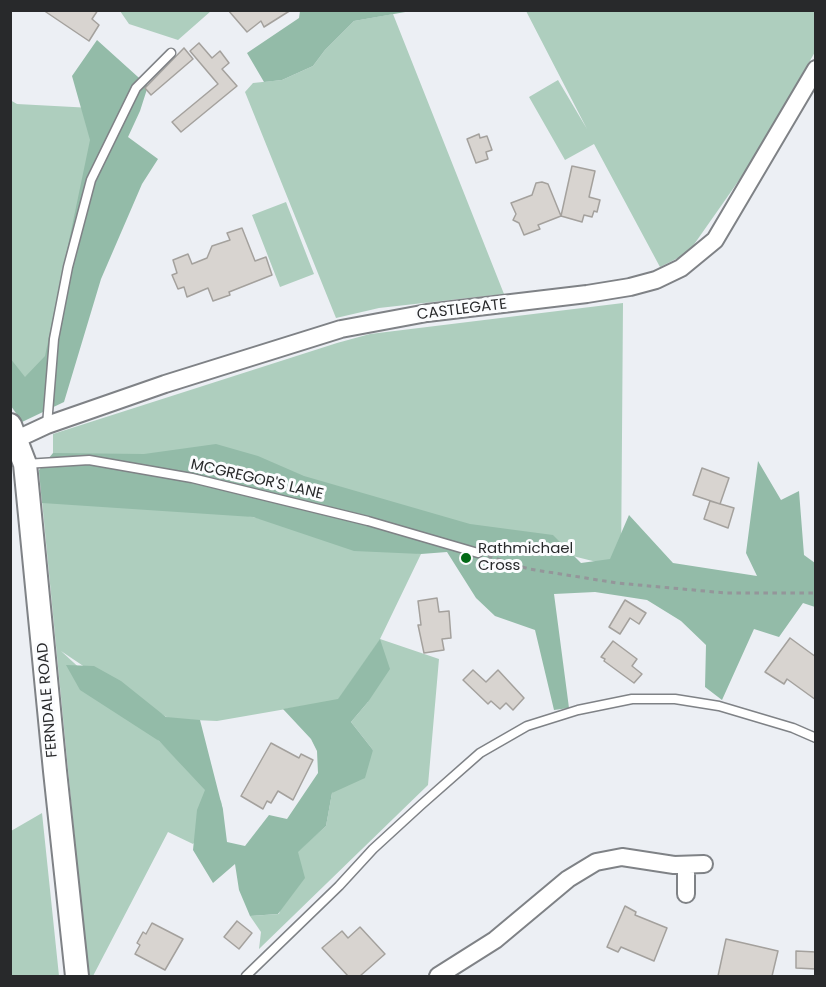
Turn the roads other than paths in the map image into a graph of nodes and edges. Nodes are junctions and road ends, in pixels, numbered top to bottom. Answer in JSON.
{"nodes":[{"id":1,"x":171,"y":53,"type":"dead end"},
{"id":2,"x":816,"y":69,"type":"edge"},
{"id":3,"x":47,"y":425,"type":"junction"},
{"id":4,"x":14,"y":432,"type":"edge"},
{"id":5,"x":25,"y":464,"type":"junction"},
{"id":6,"x":478,"y":553,"type":"road end"},
{"id":7,"x":816,"y":738,"type":"edge"},
{"id":8,"x":704,"y":864,"type":"dead end"},
{"id":9,"x":686,"y":865,"type":"junction"},
{"id":10,"x":686,"y":894,"type":"dead end"},
{"id":11,"x":77,"y":976,"type":"edge"},
{"id":12,"x":246,"y":976,"type":"edge"},
{"id":13,"x":438,"y":976,"type":"edge"}],
"edges":[{"from":1,"to":3,"type":"lane"},
{"from":2,"to":3,"type":"street","name":"CASTLEGATE"},
{"from":3,"to":4,"type":"street","name":"CASTLEGATE"},
{"from":4,"to":5,"type":"street","name":"FERNDALE ROAD"},
{"from":5,"to":6,"type":"lane","name":"MCGREGOR'S LANE"},
{"from":5,"to":11,"type":"street","name":"FERNDALE ROAD"},
{"from":7,"to":12,"type":"lane"},
{"from":8,"to":9,"type":"street"},
{"from":9,"to":10,"type":"street"},
{"from":9,"to":13,"type":"street"}]}
